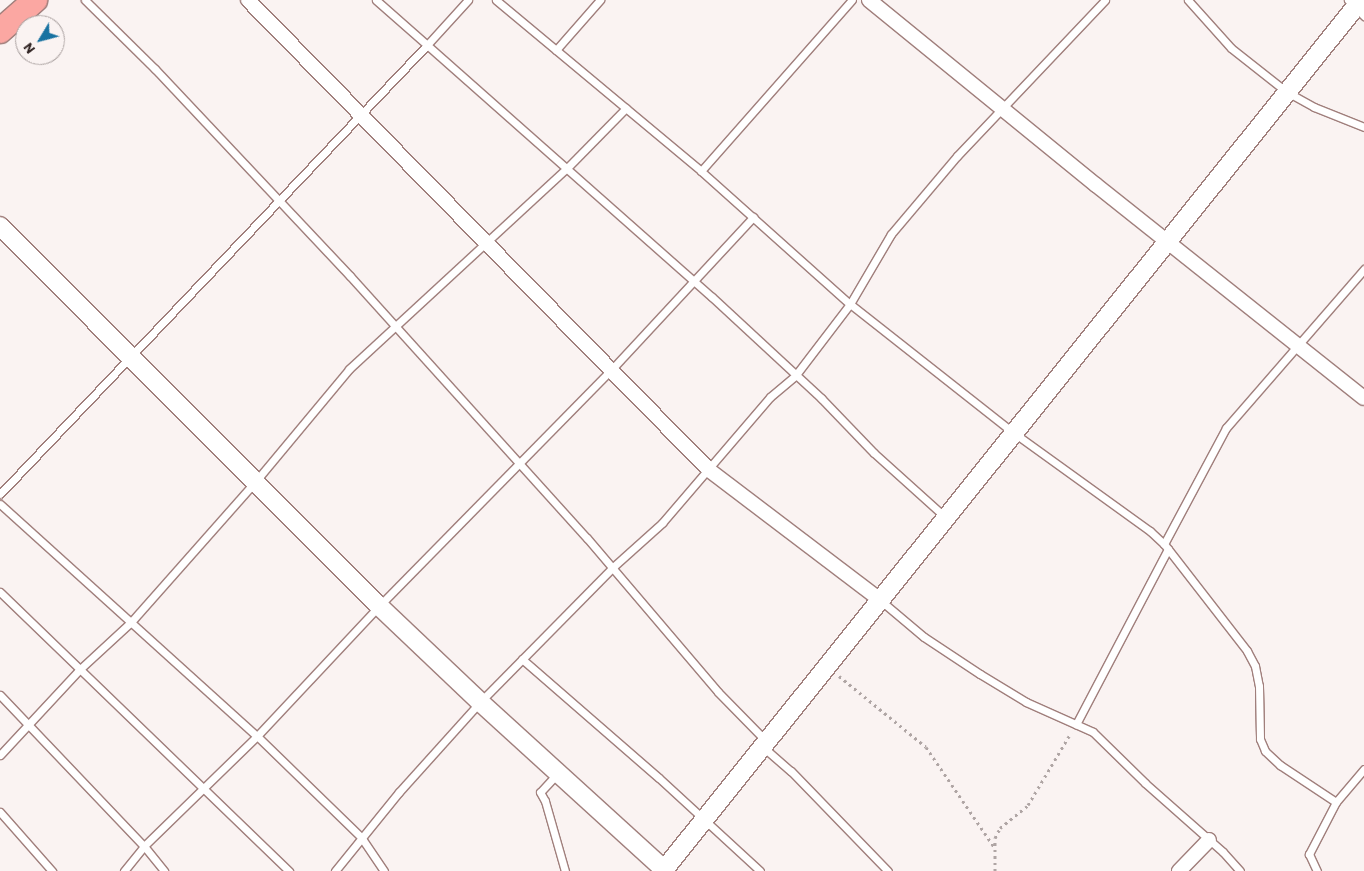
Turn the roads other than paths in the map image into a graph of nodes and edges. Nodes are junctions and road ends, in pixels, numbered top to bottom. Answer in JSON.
{"nodes":[{"id":1,"x":35,"y":0,"type":"edge"},
{"id":2,"x":85,"y":0,"type":"edge"},
{"id":3,"x":248,"y":0,"type":"edge"},
{"id":4,"x":376,"y":0,"type":"edge"},
{"id":5,"x":468,"y":0,"type":"edge"},
{"id":6,"x":496,"y":0,"type":"edge"},
{"id":7,"x":600,"y":0,"type":"edge"},
{"id":8,"x":852,"y":0,"type":"edge"},
{"id":9,"x":869,"y":0,"type":"edge"},
{"id":10,"x":1105,"y":0,"type":"edge"},
{"id":11,"x":1188,"y":0,"type":"edge"},
{"id":12,"x":1357,"y":6,"type":"edge"},
{"id":13,"x":0,"y":32,"type":"edge"},
{"id":14,"x":427,"y":45,"type":"junction"},
{"id":15,"x":556,"y":50,"type":"junction"},
{"id":16,"x":1287,"y":92,"type":"junction"},
{"id":17,"x":626,"y":108,"type":"junction"},
{"id":18,"x":1002,"y":108,"type":"junction"},
{"id":19,"x":360,"y":114,"type":"junction"},
{"id":20,"x":1364,"y":127,"type":"edge"},
{"id":21,"x":567,"y":168,"type":"junction"},
{"id":22,"x":701,"y":171,"type":"junction"},
{"id":23,"x":278,"y":200,"type":"junction"},
{"id":24,"x":753,"y":217,"type":"junction"},
{"id":25,"x":0,"y":226,"type":"edge"},
{"id":26,"x":1168,"y":242,"type":"junction"},
{"id":27,"x":485,"y":243,"type":"junction"},
{"id":28,"x":1364,"y":269,"type":"edge"},
{"id":29,"x":693,"y":282,"type":"junction"},
{"id":30,"x":850,"y":304,"type":"junction"},
{"id":31,"x":396,"y":327,"type":"junction"},
{"id":32,"x":1298,"y":346,"type":"junction"},
{"id":33,"x":130,"y":356,"type":"junction"},
{"id":34,"x":611,"y":370,"type":"junction"},
{"id":35,"x":795,"y":376,"type":"junction"},
{"id":36,"x":1364,"y":398,"type":"edge"},
{"id":37,"x":1014,"y":433,"type":"junction"},
{"id":38,"x":520,"y":465,"type":"junction"},
{"id":39,"x":710,"y":470,"type":"junction"},
{"id":40,"x":255,"y":482,"type":"junction"},
{"id":41,"x":0,"y":494,"type":"edge"},
{"id":42,"x":0,"y":504,"type":"edge"},
{"id":43,"x":945,"y":518,"type":"junction"},
{"id":44,"x":1166,"y":547,"type":"junction"},
{"id":45,"x":613,"y":567,"type":"junction"},
{"id":46,"x":0,"y":592,"type":"edge"},
{"id":47,"x":880,"y":600,"type":"junction"},
{"id":48,"x":379,"y":606,"type":"junction"},
{"id":49,"x":131,"y":622,"type":"junction"},
{"id":50,"x":522,"y":658,"type":"junction"},
{"id":51,"x":79,"y":670,"type":"junction"},
{"id":52,"x":0,"y":696,"type":"edge"},
{"id":53,"x":480,"y":702,"type":"junction"},
{"id":54,"x":29,"y":724,"type":"junction"},
{"id":55,"x":1076,"y":724,"type":"junction"},
{"id":56,"x":257,"y":736,"type":"junction"},
{"id":57,"x":765,"y":744,"type":"junction"},
{"id":58,"x":0,"y":755,"type":"edge"},
{"id":59,"x":1364,"y":768,"type":"edge"},
{"id":60,"x":558,"y":773,"type":"junction"},
{"id":61,"x":205,"y":788,"type":"junction"},
{"id":62,"x":1336,"y":802,"type":"junction"},
{"id":63,"x":0,"y":812,"type":"edge"},
{"id":64,"x":704,"y":820,"type":"junction"},
{"id":65,"x":362,"y":837,"type":"junction"},
{"id":66,"x":1209,"y":840,"type":"junction"},
{"id":67,"x":144,"y":846,"type":"junction"},
{"id":68,"x":52,"y":871,"type":"edge"},
{"id":69,"x":124,"y":871,"type":"edge"},
{"id":70,"x":164,"y":871,"type":"edge"},
{"id":71,"x":289,"y":871,"type":"edge"},
{"id":72,"x":335,"y":871,"type":"edge"},
{"id":73,"x":384,"y":871,"type":"edge"},
{"id":74,"x":565,"y":871,"type":"edge"},
{"id":75,"x":664,"y":871,"type":"edge"},
{"id":76,"x":760,"y":871,"type":"edge"},
{"id":77,"x":888,"y":871,"type":"edge"},
{"id":78,"x":1179,"y":871,"type":"edge"},
{"id":79,"x":1240,"y":871,"type":"edge"},
{"id":80,"x":1317,"y":871,"type":"edge"}],
"edges":[{"from":1,"to":13,"type":"highway"},
{"from":2,"to":23,"type":"lane"},
{"from":3,"to":19,"type":"street"},
{"from":4,"to":14,"type":"lane"},
{"from":5,"to":14,"type":"lane"},
{"from":6,"to":15,"type":"lane"},
{"from":7,"to":15,"type":"lane"},
{"from":8,"to":22,"type":"lane"},
{"from":9,"to":18,"type":"street"},
{"from":10,"to":18,"type":"lane"},
{"from":11,"to":16,"type":"lane"},
{"from":12,"to":16,"type":"street"},
{"from":14,"to":19,"type":"lane"},
{"from":14,"to":21,"type":"lane"},
{"from":15,"to":17,"type":"lane"},
{"from":16,"to":20,"type":"lane"},
{"from":16,"to":26,"type":"street"},
{"from":17,"to":21,"type":"lane"},
{"from":17,"to":22,"type":"lane"},
{"from":18,"to":26,"type":"street"},
{"from":18,"to":30,"type":"lane"},
{"from":19,"to":23,"type":"lane"},
{"from":19,"to":27,"type":"street"},
{"from":21,"to":27,"type":"lane"},
{"from":21,"to":29,"type":"lane"},
{"from":22,"to":24,"type":"lane"},
{"from":23,"to":31,"type":"lane"},
{"from":23,"to":33,"type":"lane"},
{"from":24,"to":29,"type":"lane"},
{"from":24,"to":30,"type":"lane"},
{"from":25,"to":33,"type":"street"},
{"from":26,"to":32,"type":"street"},
{"from":26,"to":37,"type":"street"},
{"from":27,"to":31,"type":"lane"},
{"from":27,"to":34,"type":"street"},
{"from":28,"to":32,"type":"lane"},
{"from":29,"to":34,"type":"lane"},
{"from":29,"to":35,"type":"lane"},
{"from":30,"to":35,"type":"lane"},
{"from":30,"to":37,"type":"lane"},
{"from":31,"to":38,"type":"lane"},
{"from":31,"to":40,"type":"lane"},
{"from":32,"to":36,"type":"street"},
{"from":32,"to":44,"type":"lane"},
{"from":33,"to":40,"type":"street"},
{"from":33,"to":41,"type":"lane"},
{"from":34,"to":38,"type":"lane"},
{"from":34,"to":39,"type":"street"},
{"from":35,"to":39,"type":"lane"},
{"from":35,"to":43,"type":"lane"},
{"from":37,"to":43,"type":"street"},
{"from":37,"to":44,"type":"lane"},
{"from":38,"to":45,"type":"lane"},
{"from":38,"to":48,"type":"lane"},
{"from":39,"to":45,"type":"lane"},
{"from":39,"to":47,"type":"street"},
{"from":40,"to":48,"type":"street"},
{"from":40,"to":49,"type":"lane"},
{"from":42,"to":49,"type":"lane"},
{"from":43,"to":47,"type":"street"},
{"from":44,"to":55,"type":"lane"},
{"from":44,"to":62,"type":"lane"},
{"from":45,"to":50,"type":"lane"},
{"from":45,"to":57,"type":"lane"},
{"from":46,"to":51,"type":"lane"},
{"from":47,"to":55,"type":"lane"},
{"from":47,"to":57,"type":"street"},
{"from":48,"to":53,"type":"street"},
{"from":48,"to":56,"type":"lane"},
{"from":49,"to":51,"type":"lane"},
{"from":49,"to":56,"type":"lane"},
{"from":50,"to":53,"type":"lane"},
{"from":50,"to":64,"type":"lane"},
{"from":51,"to":54,"type":"lane"},
{"from":51,"to":61,"type":"lane"},
{"from":52,"to":54,"type":"lane"},
{"from":53,"to":60,"type":"street"},
{"from":53,"to":65,"type":"lane"},
{"from":54,"to":58,"type":"lane"},
{"from":54,"to":67,"type":"lane"},
{"from":55,"to":66,"type":"lane"},
{"from":56,"to":61,"type":"lane"},
{"from":56,"to":65,"type":"lane"},
{"from":57,"to":64,"type":"street"},
{"from":57,"to":77,"type":"lane"},
{"from":59,"to":62,"type":"lane"},
{"from":60,"to":74,"type":"lane"},
{"from":60,"to":75,"type":"street"},
{"from":61,"to":67,"type":"lane"},
{"from":61,"to":71,"type":"lane"},
{"from":62,"to":80,"type":"lane"},
{"from":63,"to":68,"type":"lane"},
{"from":64,"to":75,"type":"street"},
{"from":64,"to":76,"type":"lane"},
{"from":65,"to":72,"type":"lane"},
{"from":65,"to":73,"type":"lane"},
{"from":66,"to":78,"type":"street"},
{"from":66,"to":79,"type":"lane"},
{"from":67,"to":69,"type":"lane"},
{"from":67,"to":70,"type":"lane"}]}
